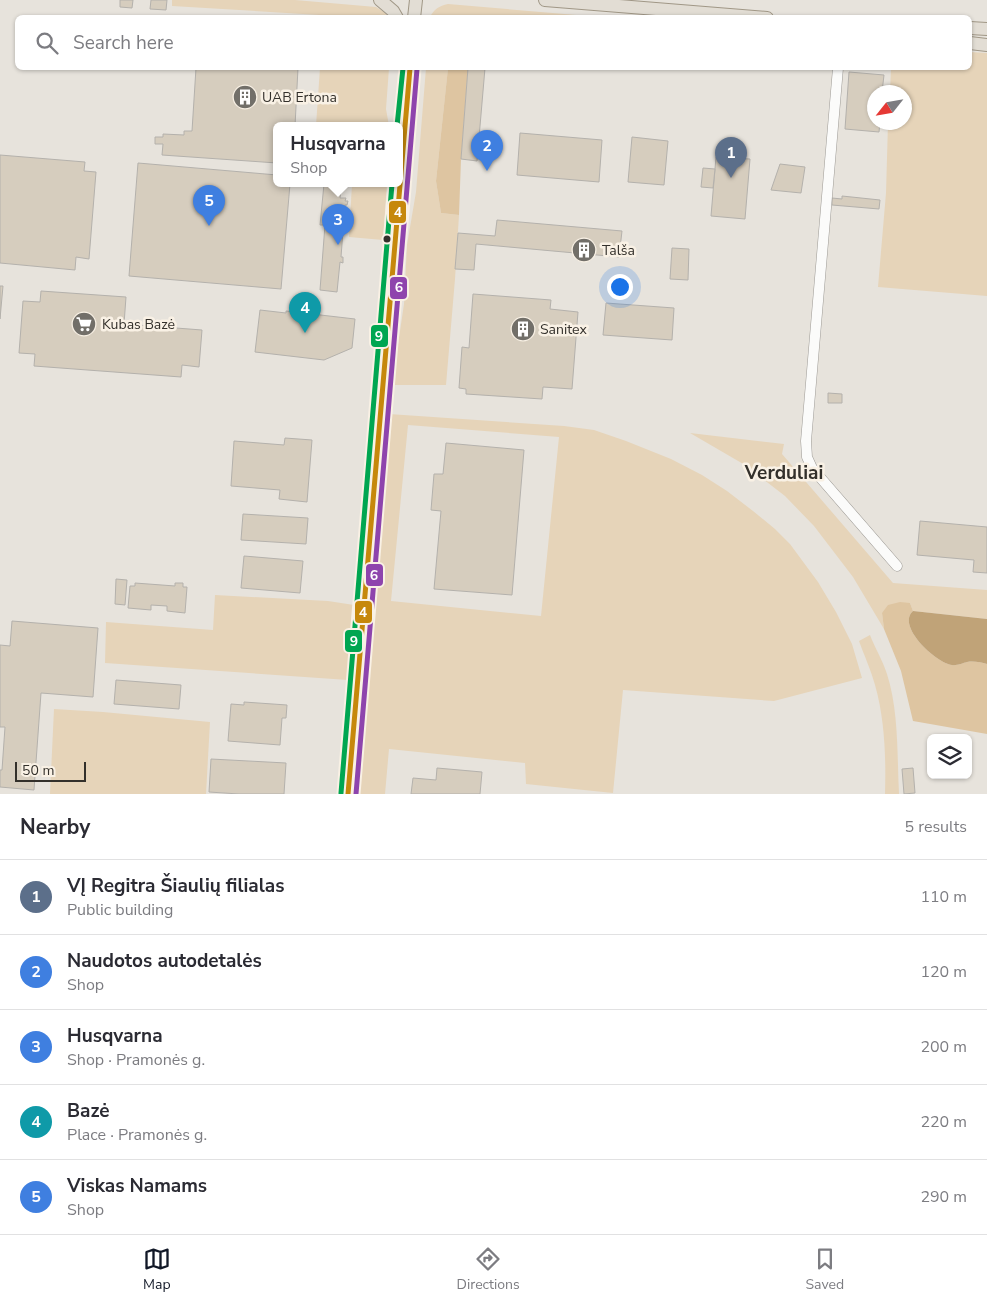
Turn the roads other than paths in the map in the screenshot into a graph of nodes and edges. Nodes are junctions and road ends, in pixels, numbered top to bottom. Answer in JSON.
{"nodes":[{"id":1,"x":380,"y":0,"type":"edge"},
{"id":2,"x":416,"y":0,"type":"edge"},
{"id":3,"x":545,"y":0,"type":"edge"},
{"id":4,"x":395,"y":15,"type":"edge"},
{"id":5,"x":414,"y":15,"type":"edge"},
{"id":6,"x":730,"y":15,"type":"edge"},
{"id":7,"x":972,"y":28,"type":"edge"},
{"id":8,"x":987,"y":30,"type":"edge"},
{"id":9,"x":972,"y":43,"type":"edge"},
{"id":10,"x":987,"y":45,"type":"edge"},
{"id":11,"x":410,"y":70,"type":"edge"},
{"id":12,"x":838,"y":70,"type":"edge"},
{"id":13,"x":403,"y":149,"type":"edge"},
{"id":14,"x":400,"y":187,"type":"edge"},
{"id":15,"x":897,"y":566,"type":"dead end"},
{"id":16,"x":348,"y":794,"type":"edge"}],
"edges":[{"from":1,"to":4,"type":"main road"},
{"from":2,"to":5,"type":"main road"},
{"from":3,"to":6,"type":"main road"},
{"from":7,"to":8,"type":"main road"},
{"from":9,"to":10,"type":"main road"},
{"from":11,"to":13,"type":"main road"},
{"from":12,"to":15,"type":"street"},
{"from":14,"to":16,"type":"main road"}]}
